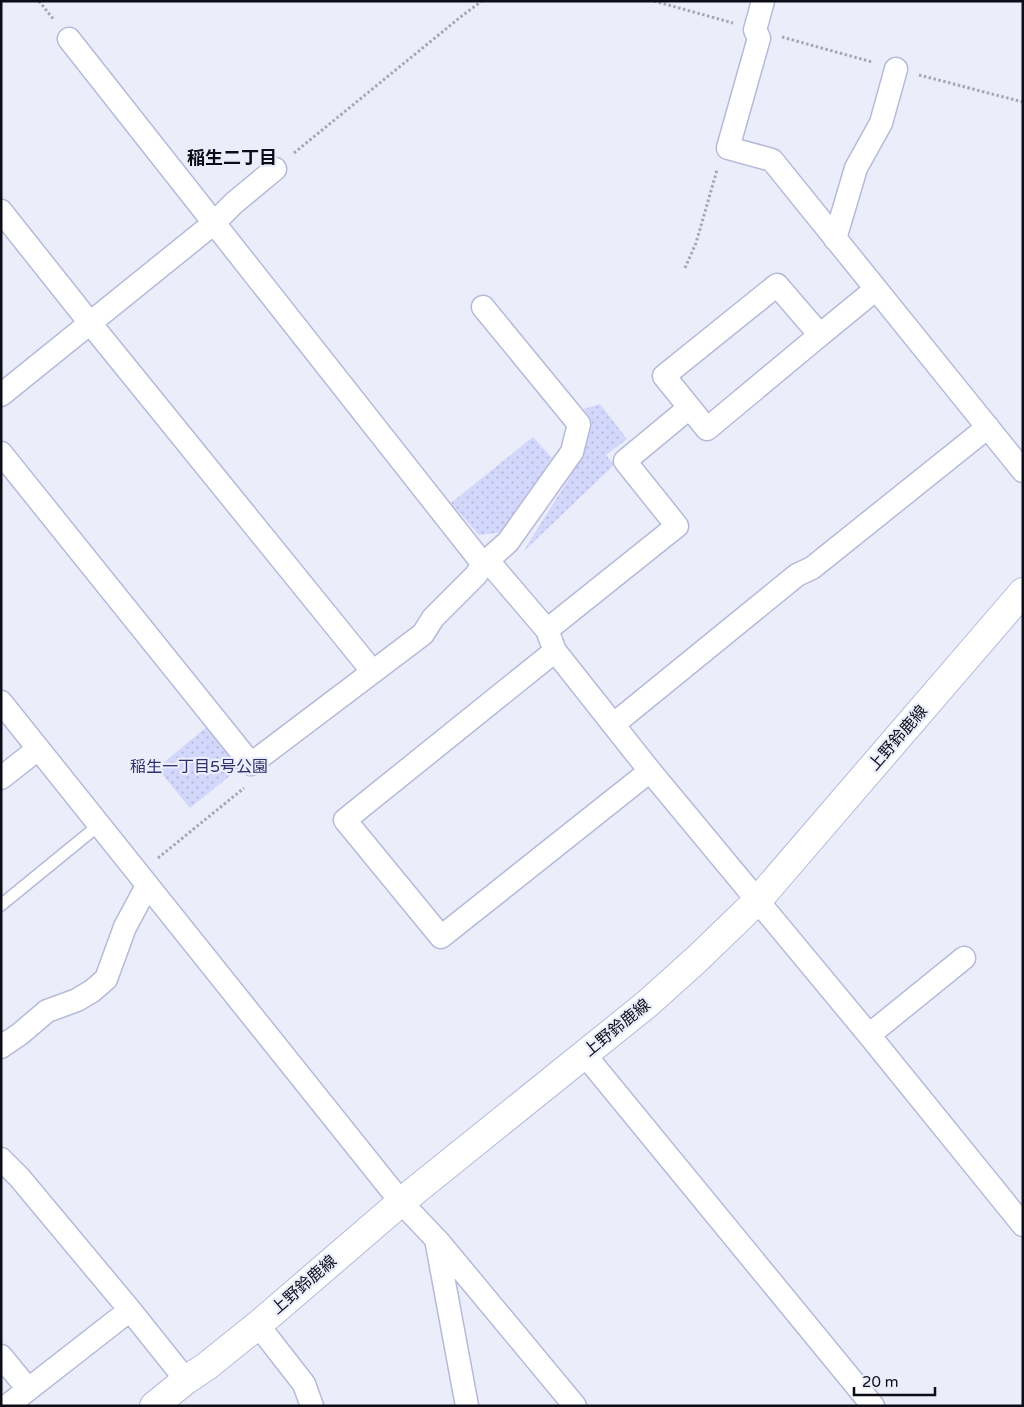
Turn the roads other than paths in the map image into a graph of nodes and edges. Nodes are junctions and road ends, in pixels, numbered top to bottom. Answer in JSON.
{"nodes":[{"id":1,"x":763,"y":1,"type":"edge"},
{"id":2,"x":69,"y":39,"type":"dead end"},
{"id":3,"x":896,"y":69,"type":"dead end"},
{"id":4,"x":275,"y":169,"type":"road end"},
{"id":5,"x":1,"y":211,"type":"edge"},
{"id":6,"x":214,"y":223,"type":"junction"},
{"id":7,"x":835,"y":239,"type":"junction"},
{"id":8,"x":876,"y":289,"type":"junction"},
{"id":9,"x":483,"y":307,"type":"dead end"},
{"id":10,"x":90,"y":323,"type":"junction"},
{"id":11,"x":820,"y":335,"type":"junction"},
{"id":12,"x":1,"y":395,"type":"edge"},
{"id":13,"x":689,"y":408,"type":"junction"},
{"id":14,"x":988,"y":427,"type":"junction"},
{"id":15,"x":1,"y":453,"type":"edge"},
{"id":16,"x":1023,"y":471,"type":"edge"},
{"id":17,"x":483,"y":564,"type":"junction"},
{"id":18,"x":1023,"y":592,"type":"edge"},
{"id":19,"x":547,"y":630,"type":"junction"},
{"id":20,"x":555,"y":652,"type":"junction"},
{"id":21,"x":373,"y":672,"type":"junction"},
{"id":22,"x":1,"y":702,"type":"edge"},
{"id":23,"x":614,"y":724,"type":"junction"},
{"id":24,"x":38,"y":749,"type":"junction"},
{"id":25,"x":650,"y":771,"type":"junction"},
{"id":26,"x":1,"y":778,"type":"edge"},
{"id":27,"x":99,"y":825,"type":"junction"},
{"id":28,"x":143,"y":880,"type":"junction"},
{"id":29,"x":758,"y":900,"type":"junction"},
{"id":30,"x":1,"y":905,"type":"edge"},
{"id":31,"x":964,"y":958,"type":"dead end"},
{"id":32,"x":869,"y":1035,"type":"junction"},
{"id":33,"x":1,"y":1047,"type":"edge"},
{"id":34,"x":584,"y":1055,"type":"junction"},
{"id":35,"x":1,"y":1159,"type":"edge"},
{"id":36,"x":401,"y":1202,"type":"junction"},
{"id":37,"x":1023,"y":1225,"type":"edge"},
{"id":38,"x":436,"y":1239,"type":"junction"},
{"id":39,"x":130,"y":1310,"type":"junction"},
{"id":40,"x":258,"y":1325,"type":"junction"},
{"id":41,"x":1,"y":1356,"type":"edge"},
{"id":42,"x":186,"y":1380,"type":"junction"},
{"id":43,"x":28,"y":1389,"type":"junction"},
{"id":44,"x":6,"y":1406,"type":"edge"},
{"id":45,"x":154,"y":1406,"type":"edge"},
{"id":46,"x":312,"y":1406,"type":"edge"},
{"id":47,"x":467,"y":1406,"type":"edge"},
{"id":48,"x":575,"y":1406,"type":"edge"},
{"id":49,"x":873,"y":1406,"type":"edge"}],
"edges":[{"from":1,"to":7,"type":"street"},
{"from":2,"to":6,"type":"street"},
{"from":3,"to":7,"type":"street"},
{"from":4,"to":6,"type":"street"},
{"from":5,"to":10,"type":"street"},
{"from":6,"to":10,"type":"street"},
{"from":6,"to":17,"type":"street"},
{"from":7,"to":8,"type":"street"},
{"from":8,"to":11,"type":"street"},
{"from":8,"to":14,"type":"street"},
{"from":9,"to":17,"type":"street"},
{"from":10,"to":12,"type":"street"},
{"from":10,"to":21,"type":"street"},
{"from":11,"to":13,"type":"street"},
{"from":11,"to":13,"type":"street"},
{"from":13,"to":19,"type":"street"},
{"from":14,"to":16,"type":"street"},
{"from":14,"to":23,"type":"street"},
{"from":15,"to":21,"type":"street"},
{"from":17,"to":19,"type":"street"},
{"from":17,"to":21,"type":"street"},
{"from":18,"to":29,"type":"main road","name":"上野鈴鹿線"},
{"from":19,"to":20,"type":"street"},
{"from":20,"to":23,"type":"street"},
{"from":20,"to":25,"type":"street"},
{"from":22,"to":24,"type":"street"},
{"from":23,"to":25,"type":"street"},
{"from":24,"to":26,"type":"street"},
{"from":24,"to":27,"type":"street"},
{"from":25,"to":29,"type":"street"},
{"from":27,"to":28,"type":"street"},
{"from":27,"to":30,"type":"lane"},
{"from":28,"to":33,"type":"street"},
{"from":28,"to":36,"type":"street"},
{"from":29,"to":32,"type":"street"},
{"from":29,"to":34,"type":"main road","name":"上野鈴鹿線"},
{"from":31,"to":32,"type":"street"},
{"from":32,"to":37,"type":"street"},
{"from":34,"to":36,"type":"main road","name":"上野鈴鹿線"},
{"from":34,"to":49,"type":"street"},
{"from":35,"to":39,"type":"street"},
{"from":36,"to":38,"type":"street"},
{"from":36,"to":40,"type":"main road","name":"上野鈴鹿線"},
{"from":38,"to":47,"type":"street"},
{"from":38,"to":48,"type":"street"},
{"from":39,"to":42,"type":"street"},
{"from":39,"to":43,"type":"street"},
{"from":40,"to":42,"type":"main road","name":"上野鈴鹿線"},
{"from":40,"to":46,"type":"street"},
{"from":41,"to":43,"type":"street"},
{"from":42,"to":45,"type":"main road","name":"上野鈴鹿線"},
{"from":43,"to":44,"type":"street"}]}
